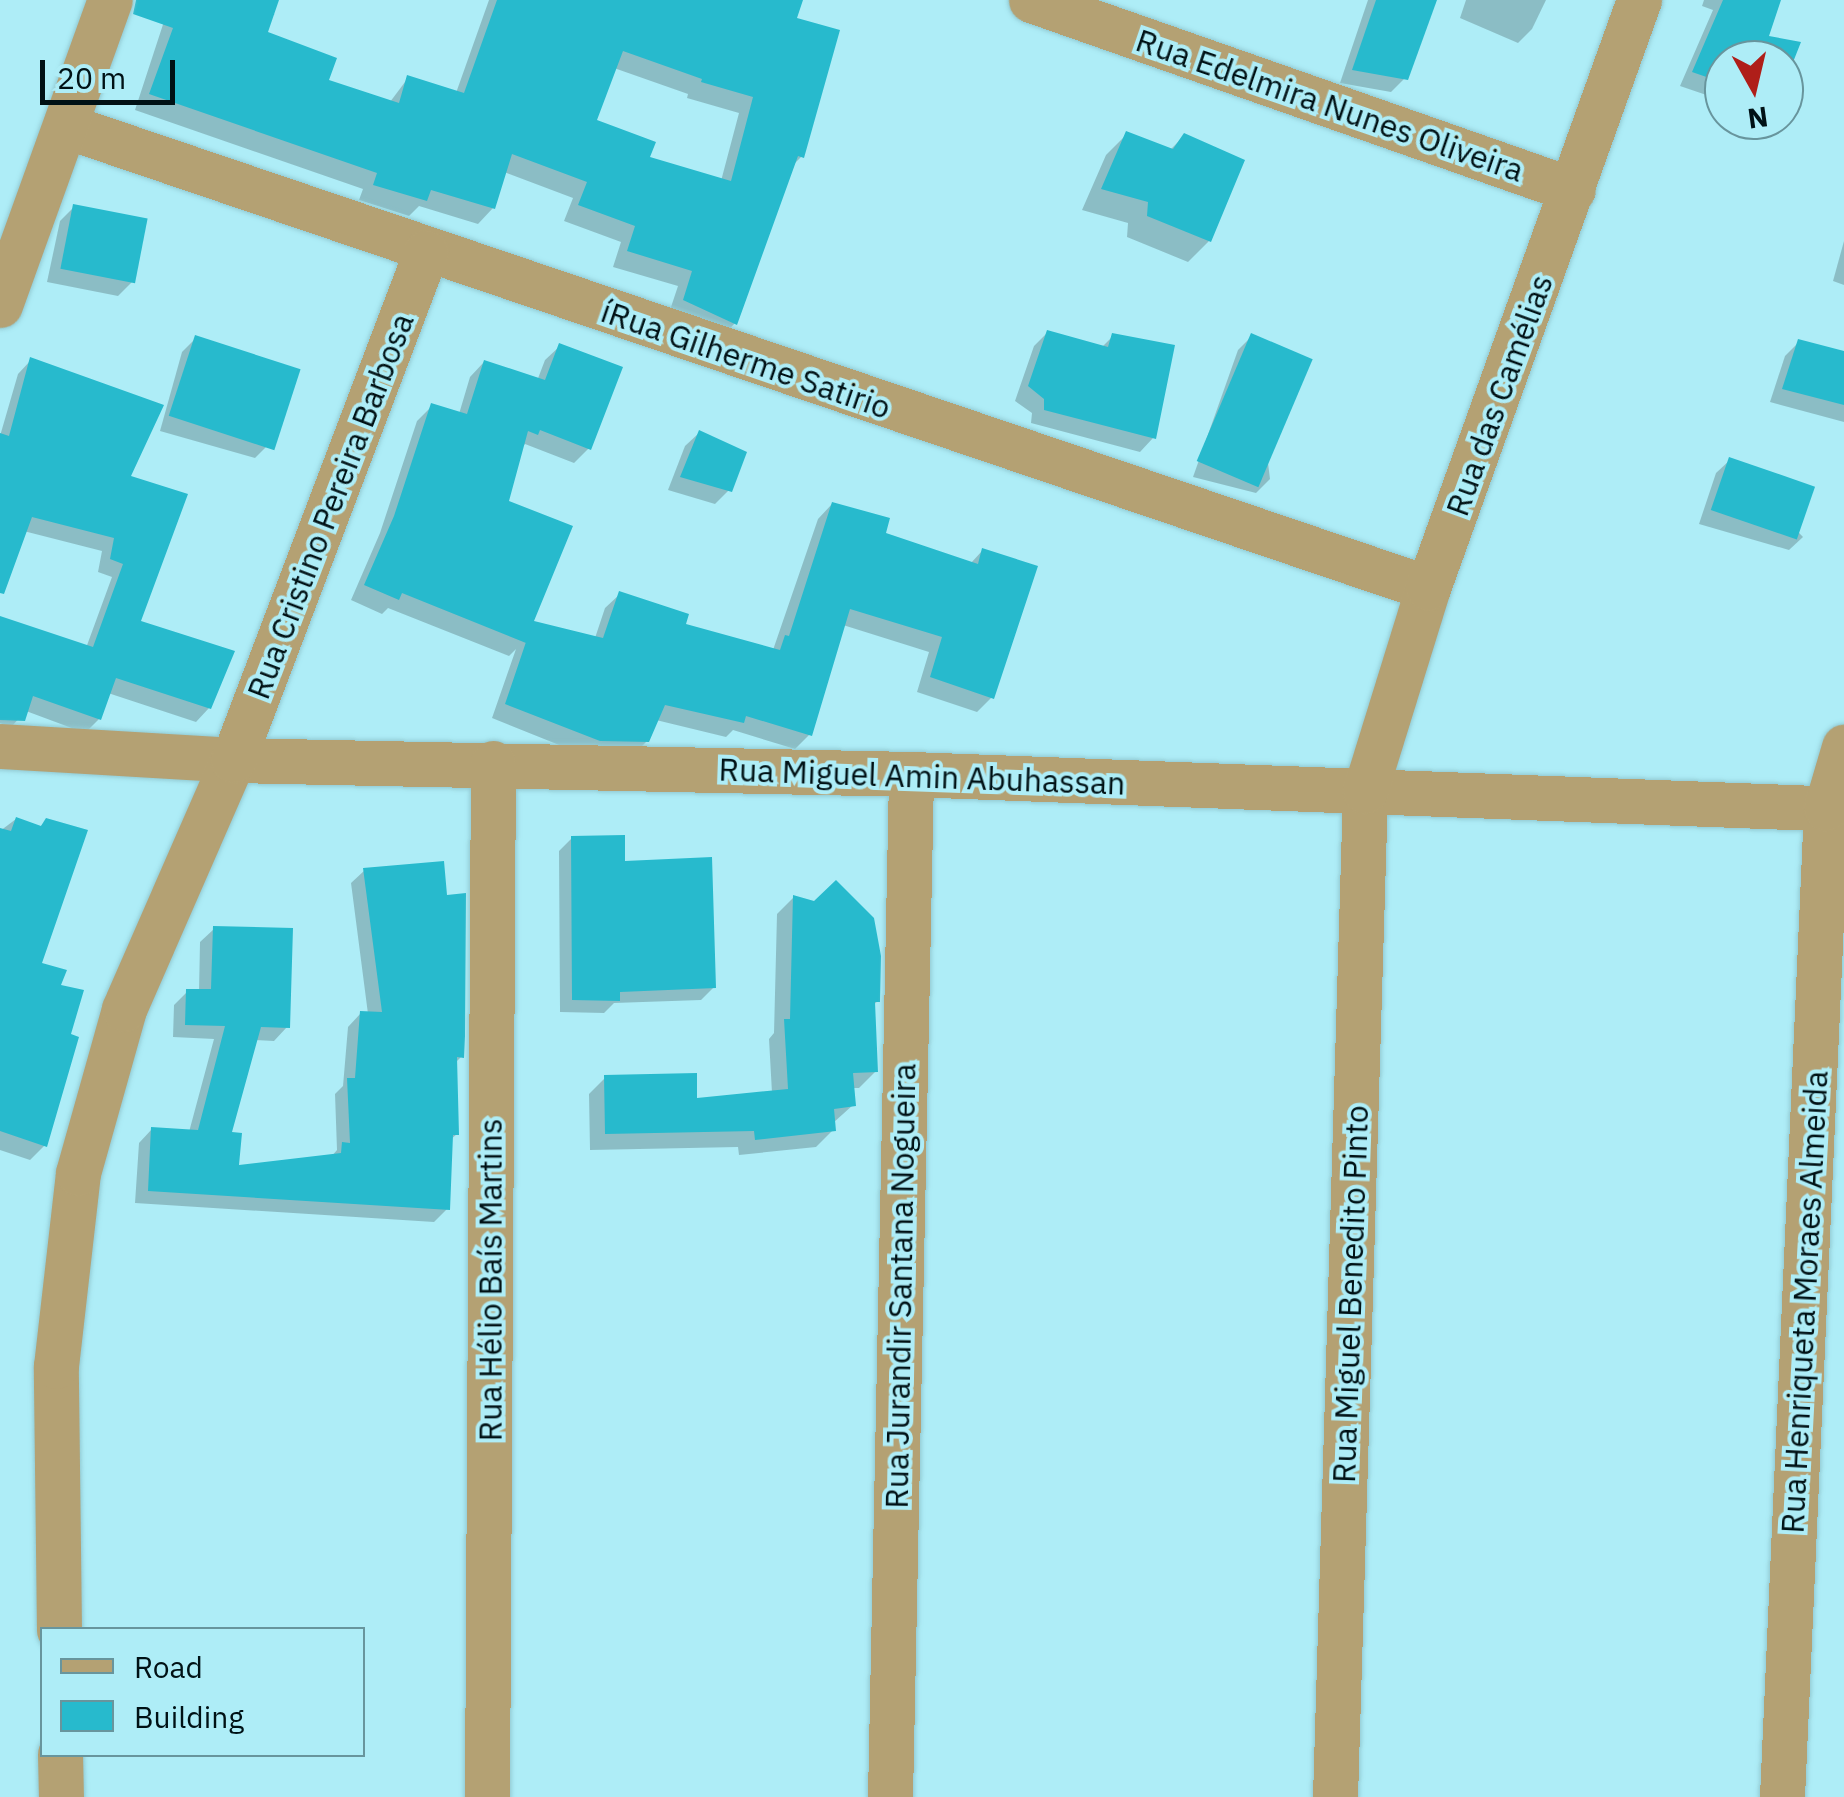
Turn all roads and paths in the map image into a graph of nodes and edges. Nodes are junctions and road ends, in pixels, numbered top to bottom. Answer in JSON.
{"nodes":[{"id":1,"x":110,"y":0,"type":"edge"},
{"id":2,"x":1031,"y":0,"type":"edge"},
{"id":3,"x":1639,"y":0,"type":"edge"},
{"id":4,"x":66,"y":126,"type":"junction"},
{"id":5,"x":1573,"y":190,"type":"junction"},
{"id":6,"x":426,"y":252,"type":"junction"},
{"id":7,"x":0,"y":305,"type":"edge"},
{"id":8,"x":1428,"y":588,"type":"junction"},
{"id":9,"x":0,"y":746,"type":"edge"},
{"id":10,"x":1844,"y":747,"type":"edge"},
{"id":11,"x":234,"y":760,"type":"junction"},
{"id":12,"x":493,"y":763,"type":"junction"},
{"id":13,"x":911,"y":774,"type":"junction"},
{"id":14,"x":1366,"y":792,"type":"junction"},
{"id":15,"x":1835,"y":808,"type":"edge"},
{"id":16,"x":59,"y":1627,"type":"edge"},
{"id":17,"x":60,"y":1757,"type":"edge"},
{"id":18,"x":61,"y":1797,"type":"edge"},
{"id":19,"x":487,"y":1797,"type":"edge"},
{"id":20,"x":890,"y":1797,"type":"edge"},
{"id":21,"x":1335,"y":1797,"type":"edge"},
{"id":22,"x":1782,"y":1797,"type":"edge"}],
"edges":[{"from":1,"to":4,"type":"street"},
{"from":2,"to":5,"type":"street","name":"Rua Edelmira Nunes Oliveira"},
{"from":3,"to":5,"type":"street","name":"Rua das Camélias"},
{"from":4,"to":6,"type":"street","name":"íRua Gilherme Satirio"},
{"from":4,"to":7,"type":"street"},
{"from":5,"to":8,"type":"street","name":"Rua das Camélias"},
{"from":6,"to":8,"type":"street","name":"íRua Gilherme Satirio"},
{"from":6,"to":11,"type":"street","name":"Rua Cristino Pereira Barbosa"},
{"from":8,"to":14,"type":"street","name":"Rua das Camélias"},
{"from":9,"to":11,"type":"street","name":"Rua Miguel Amin Abuhassan"},
{"from":10,"to":15,"type":"street","name":"Rua Henriqueta Moraes Almeida"},
{"from":11,"to":12,"type":"street","name":"Rua Miguel Amin Abuhassan"},
{"from":11,"to":16,"type":"street","name":"Rua Cristino Pereira Barbosa"},
{"from":12,"to":13,"type":"street","name":"Rua Miguel Amin Abuhassan"},
{"from":12,"to":19,"type":"street","name":"Rua Hélio Baís Martins"},
{"from":13,"to":14,"type":"street","name":"Rua Miguel Amin Abuhassan"},
{"from":13,"to":20,"type":"street","name":"Rua Jurandir Santana Nogueira"},
{"from":14,"to":15,"type":"street","name":"Rua Miguel Amin Abuhassan"},
{"from":14,"to":21,"type":"street","name":"Rua Miguel Benedito Pinto"},
{"from":15,"to":22,"type":"street","name":"Rua Henriqueta Moraes Almeida"},
{"from":17,"to":18,"type":"street"}]}
